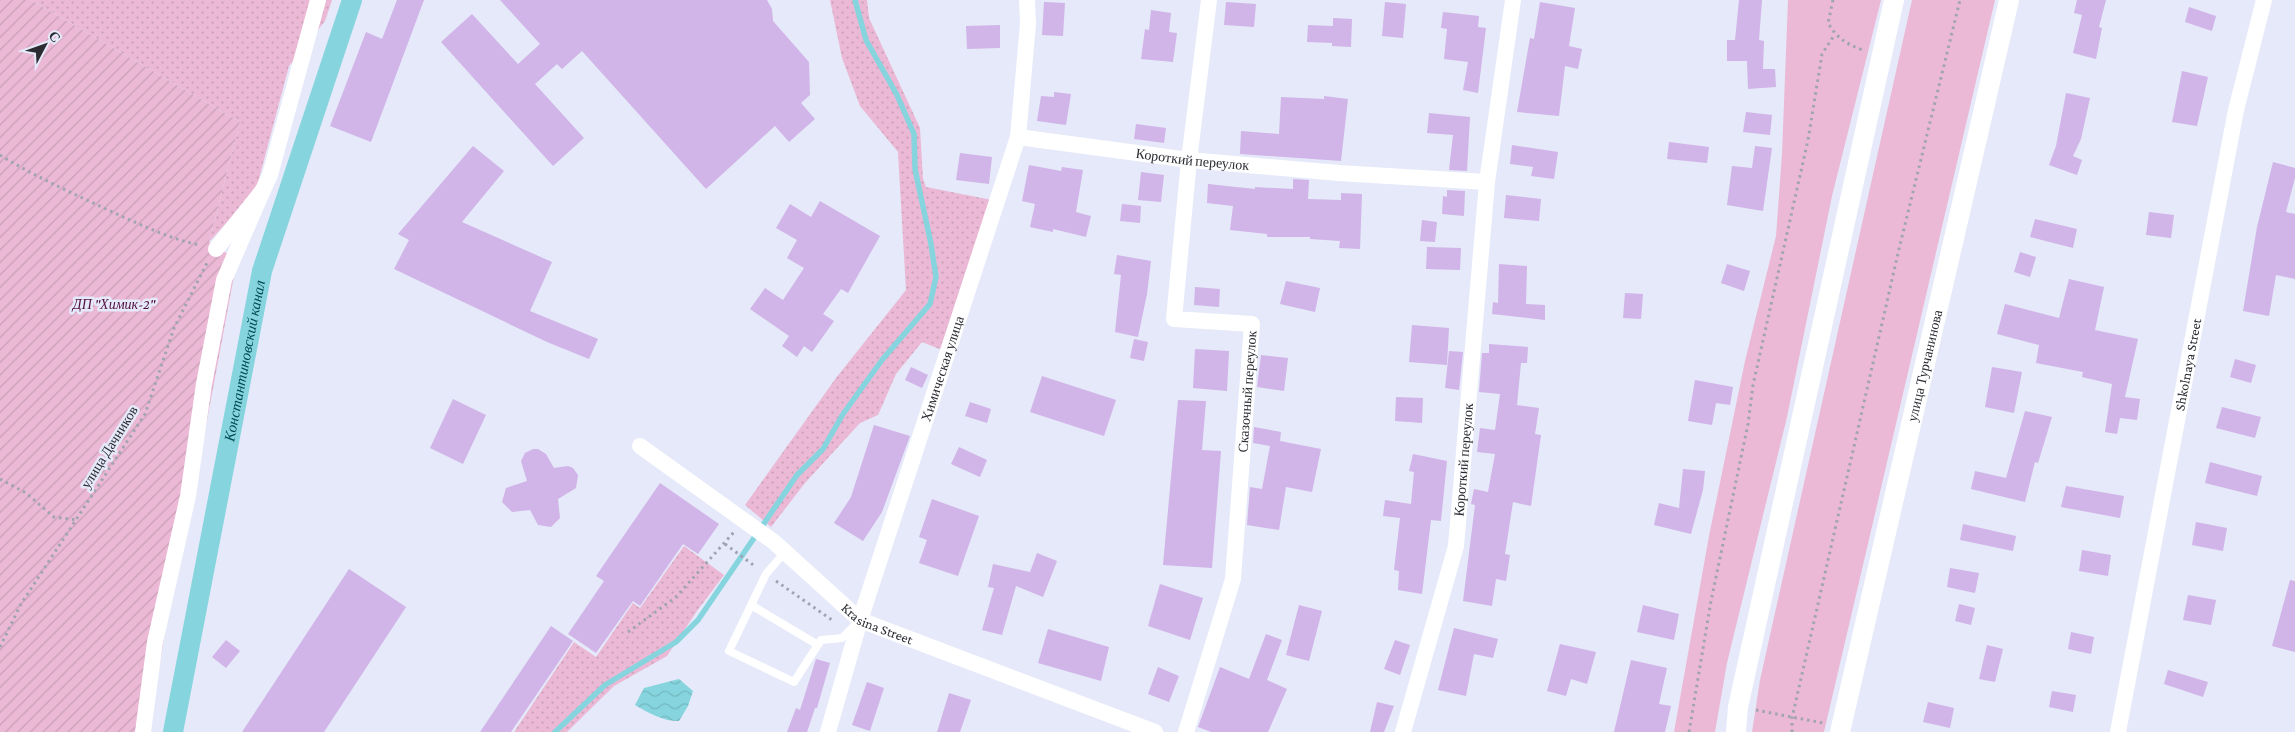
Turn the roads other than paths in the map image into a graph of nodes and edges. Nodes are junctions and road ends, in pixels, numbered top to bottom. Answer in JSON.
{"nodes":[{"id":1,"x":318,"y":0,"type":"edge"},
{"id":2,"x":1026,"y":0,"type":"edge"},
{"id":3,"x":1209,"y":0,"type":"edge"},
{"id":4,"x":1513,"y":0,"type":"edge"},
{"id":5,"x":1894,"y":0,"type":"edge"},
{"id":6,"x":2009,"y":0,"type":"edge"},
{"id":7,"x":2264,"y":0,"type":"edge"},
{"id":8,"x":1018,"y":138,"type":"junction"},
{"id":9,"x":1189,"y":160,"type":"junction"},
{"id":10,"x":1487,"y":182,"type":"junction"},
{"id":11,"x":263,"y":190,"type":"junction"},
{"id":12,"x":216,"y":249,"type":"road end"},
{"id":13,"x":640,"y":446,"type":"dead end"},
{"id":14,"x":780,"y":547,"type":"junction"},
{"id":15,"x":751,"y":605,"type":"junction"},
{"id":16,"x":860,"y":620,"type":"junction"},
{"id":17,"x":818,"y":645,"type":"junction"},
{"id":18,"x":1841,"y":729,"type":"edge"},
{"id":19,"x":143,"y":732,"type":"edge"},
{"id":20,"x":828,"y":732,"type":"edge"},
{"id":21,"x":1155,"y":732,"type":"edge"},
{"id":22,"x":1186,"y":732,"type":"edge"},
{"id":23,"x":1403,"y":732,"type":"edge"},
{"id":24,"x":1736,"y":732,"type":"edge"},
{"id":25,"x":2118,"y":732,"type":"edge"}],
"edges":[{"from":1,"to":11,"type":"street"},
{"from":2,"to":8,"type":"street","name":"Химическая улица"},
{"from":3,"to":9,"type":"street","name":"Сказочный переулок"},
{"from":4,"to":10,"type":"street","name":"Короткий переулок"},
{"from":5,"to":24,"type":"street"},
{"from":6,"to":18,"type":"street","name":"улица Турчанинова"},
{"from":7,"to":25,"type":"street","name":"Shkolnaya Street"},
{"from":8,"to":9,"type":"street","name":"Короткий переулок"},
{"from":8,"to":16,"type":"street","name":"Химическая улица"},
{"from":9,"to":10,"type":"street","name":"Короткий переулок"},
{"from":9,"to":22,"type":"street","name":"Сказочный переулок"},
{"from":10,"to":23,"type":"street","name":"Короткий переулок"},
{"from":11,"to":12,"type":"street"},
{"from":11,"to":19,"type":"street"},
{"from":13,"to":14,"type":"street","name":"Krasina Street"},
{"from":14,"to":15,"type":"lane"},
{"from":14,"to":16,"type":"street","name":"Krasina Street"},
{"from":15,"to":17,"type":"lane"},
{"from":15,"to":17,"type":"lane"},
{"from":16,"to":17,"type":"lane"},
{"from":16,"to":20,"type":"street","name":"Химическая улица"},
{"from":16,"to":21,"type":"street","name":"Krasina Street"}]}
